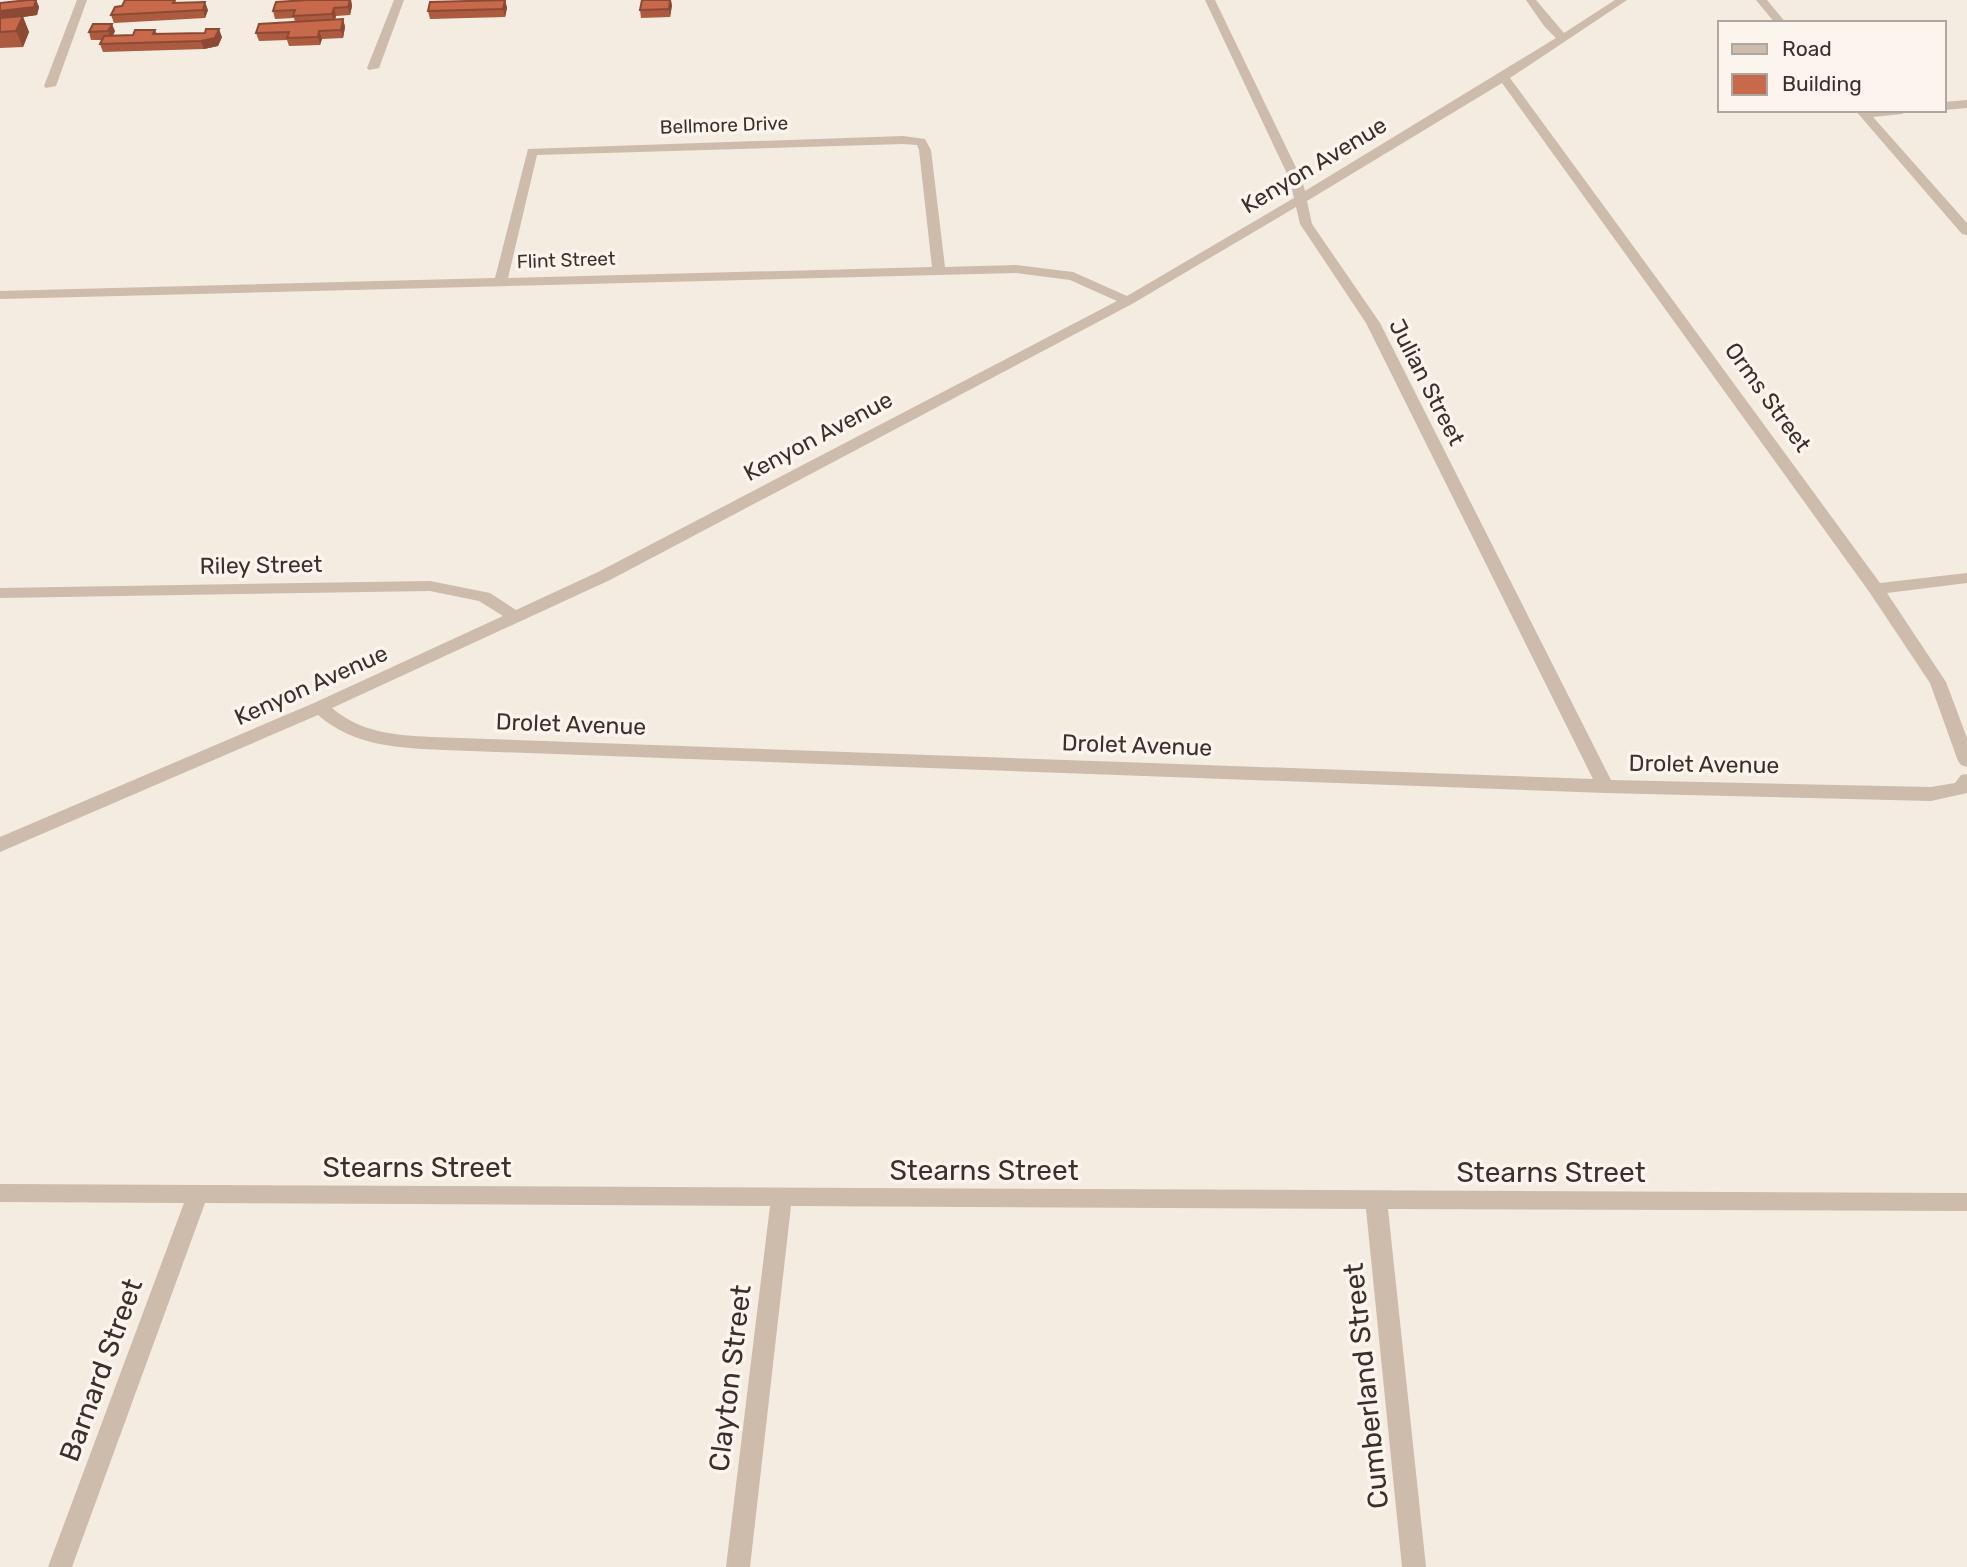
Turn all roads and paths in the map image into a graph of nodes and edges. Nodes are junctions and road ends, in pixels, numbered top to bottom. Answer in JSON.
{"nodes":[{"id":1,"x":82,"y":0,"type":"edge"},
{"id":2,"x":399,"y":0,"type":"edge"},
{"id":3,"x":1210,"y":0,"type":"edge"},
{"id":4,"x":1531,"y":0,"type":"edge"},
{"id":5,"x":1622,"y":0,"type":"edge"},
{"id":6,"x":1761,"y":0,"type":"edge"},
{"id":7,"x":1780,"y":21,"type":"edge"},
{"id":8,"x":1563,"y":38,"type":"junction"},
{"id":9,"x":373,"y":68,"type":"dead end"},
{"id":10,"x":1503,"y":77,"type":"junction"},
{"id":11,"x":50,"y":86,"type":"dead end"},
{"id":12,"x":1967,"y":104,"type":"edge"},
{"id":13,"x":1946,"y":106,"type":"edge"},
{"id":14,"x":1862,"y":112,"type":"edge"},
{"id":15,"x":1300,"y":199,"type":"junction"},
{"id":16,"x":1967,"y":231,"type":"edge"},
{"id":17,"x":939,"y":270,"type":"junction"},
{"id":18,"x":501,"y":281,"type":"junction"},
{"id":19,"x":0,"y":295,"type":"edge"},
{"id":20,"x":1127,"y":301,"type":"junction"},
{"id":21,"x":1967,"y":578,"type":"edge"},
{"id":22,"x":1876,"y":589,"type":"junction"},
{"id":23,"x":0,"y":593,"type":"edge"},
{"id":24,"x":516,"y":617,"type":"junction"},
{"id":25,"x":320,"y":707,"type":"junction"},
{"id":26,"x":1967,"y":761,"type":"edge"},
{"id":27,"x":1964,"y":784,"type":"edge"},
{"id":28,"x":1605,"y":786,"type":"junction"},
{"id":29,"x":0,"y":845,"type":"edge"},
{"id":30,"x":0,"y":1193,"type":"edge"},
{"id":31,"x":198,"y":1194,"type":"junction"},
{"id":32,"x":782,"y":1197,"type":"junction"},
{"id":33,"x":1376,"y":1199,"type":"junction"},
{"id":34,"x":1965,"y":1207,"type":"edge"},
{"id":35,"x":60,"y":1567,"type":"edge"},
{"id":36,"x":738,"y":1567,"type":"edge"},
{"id":37,"x":1414,"y":1567,"type":"edge"}],
"edges":[{"from":1,"to":11,"type":"street"},
{"from":2,"to":9,"type":"street"},
{"from":3,"to":15,"type":"street","name":"Julian Street"},
{"from":4,"to":8,"type":"street"},
{"from":5,"to":8,"type":"street","name":"Kenyon Avenue"},
{"from":6,"to":7,"type":"street"},
{"from":8,"to":10,"type":"street","name":"Kenyon Avenue"},
{"from":10,"to":15,"type":"street","name":"Kenyon Avenue"},
{"from":10,"to":22,"type":"street","name":"Orms Street"},
{"from":12,"to":13,"type":"street"},
{"from":14,"to":16,"type":"street"},
{"from":15,"to":20,"type":"street","name":"Kenyon Avenue"},
{"from":15,"to":28,"type":"street","name":"Julian Street"},
{"from":17,"to":18,"type":"street","name":"Flint Street"},
{"from":17,"to":18,"type":"street","name":"Bellmore Drive"},
{"from":17,"to":20,"type":"street","name":"Flint Street"},
{"from":18,"to":19,"type":"street","name":"Flint Street"},
{"from":20,"to":24,"type":"street","name":"Kenyon Avenue"},
{"from":21,"to":22,"type":"street"},
{"from":22,"to":26,"type":"street","name":"Orms Street"},
{"from":23,"to":24,"type":"street","name":"Riley Street"},
{"from":24,"to":25,"type":"street","name":"Kenyon Avenue"},
{"from":25,"to":28,"type":"street","name":"Drolet Avenue"},
{"from":25,"to":29,"type":"street","name":"Kenyon Avenue"},
{"from":27,"to":28,"type":"street","name":"Drolet Avenue"},
{"from":30,"to":31,"type":"street","name":"Stearns Street"},
{"from":31,"to":32,"type":"street","name":"Stearns Street"},
{"from":31,"to":35,"type":"street","name":"Barnard Street"},
{"from":32,"to":33,"type":"street","name":"Stearns Street"},
{"from":32,"to":36,"type":"street","name":"Clayton Street"},
{"from":33,"to":34,"type":"street","name":"Stearns Street"},
{"from":33,"to":37,"type":"street","name":"Cumberland Street"}]}
